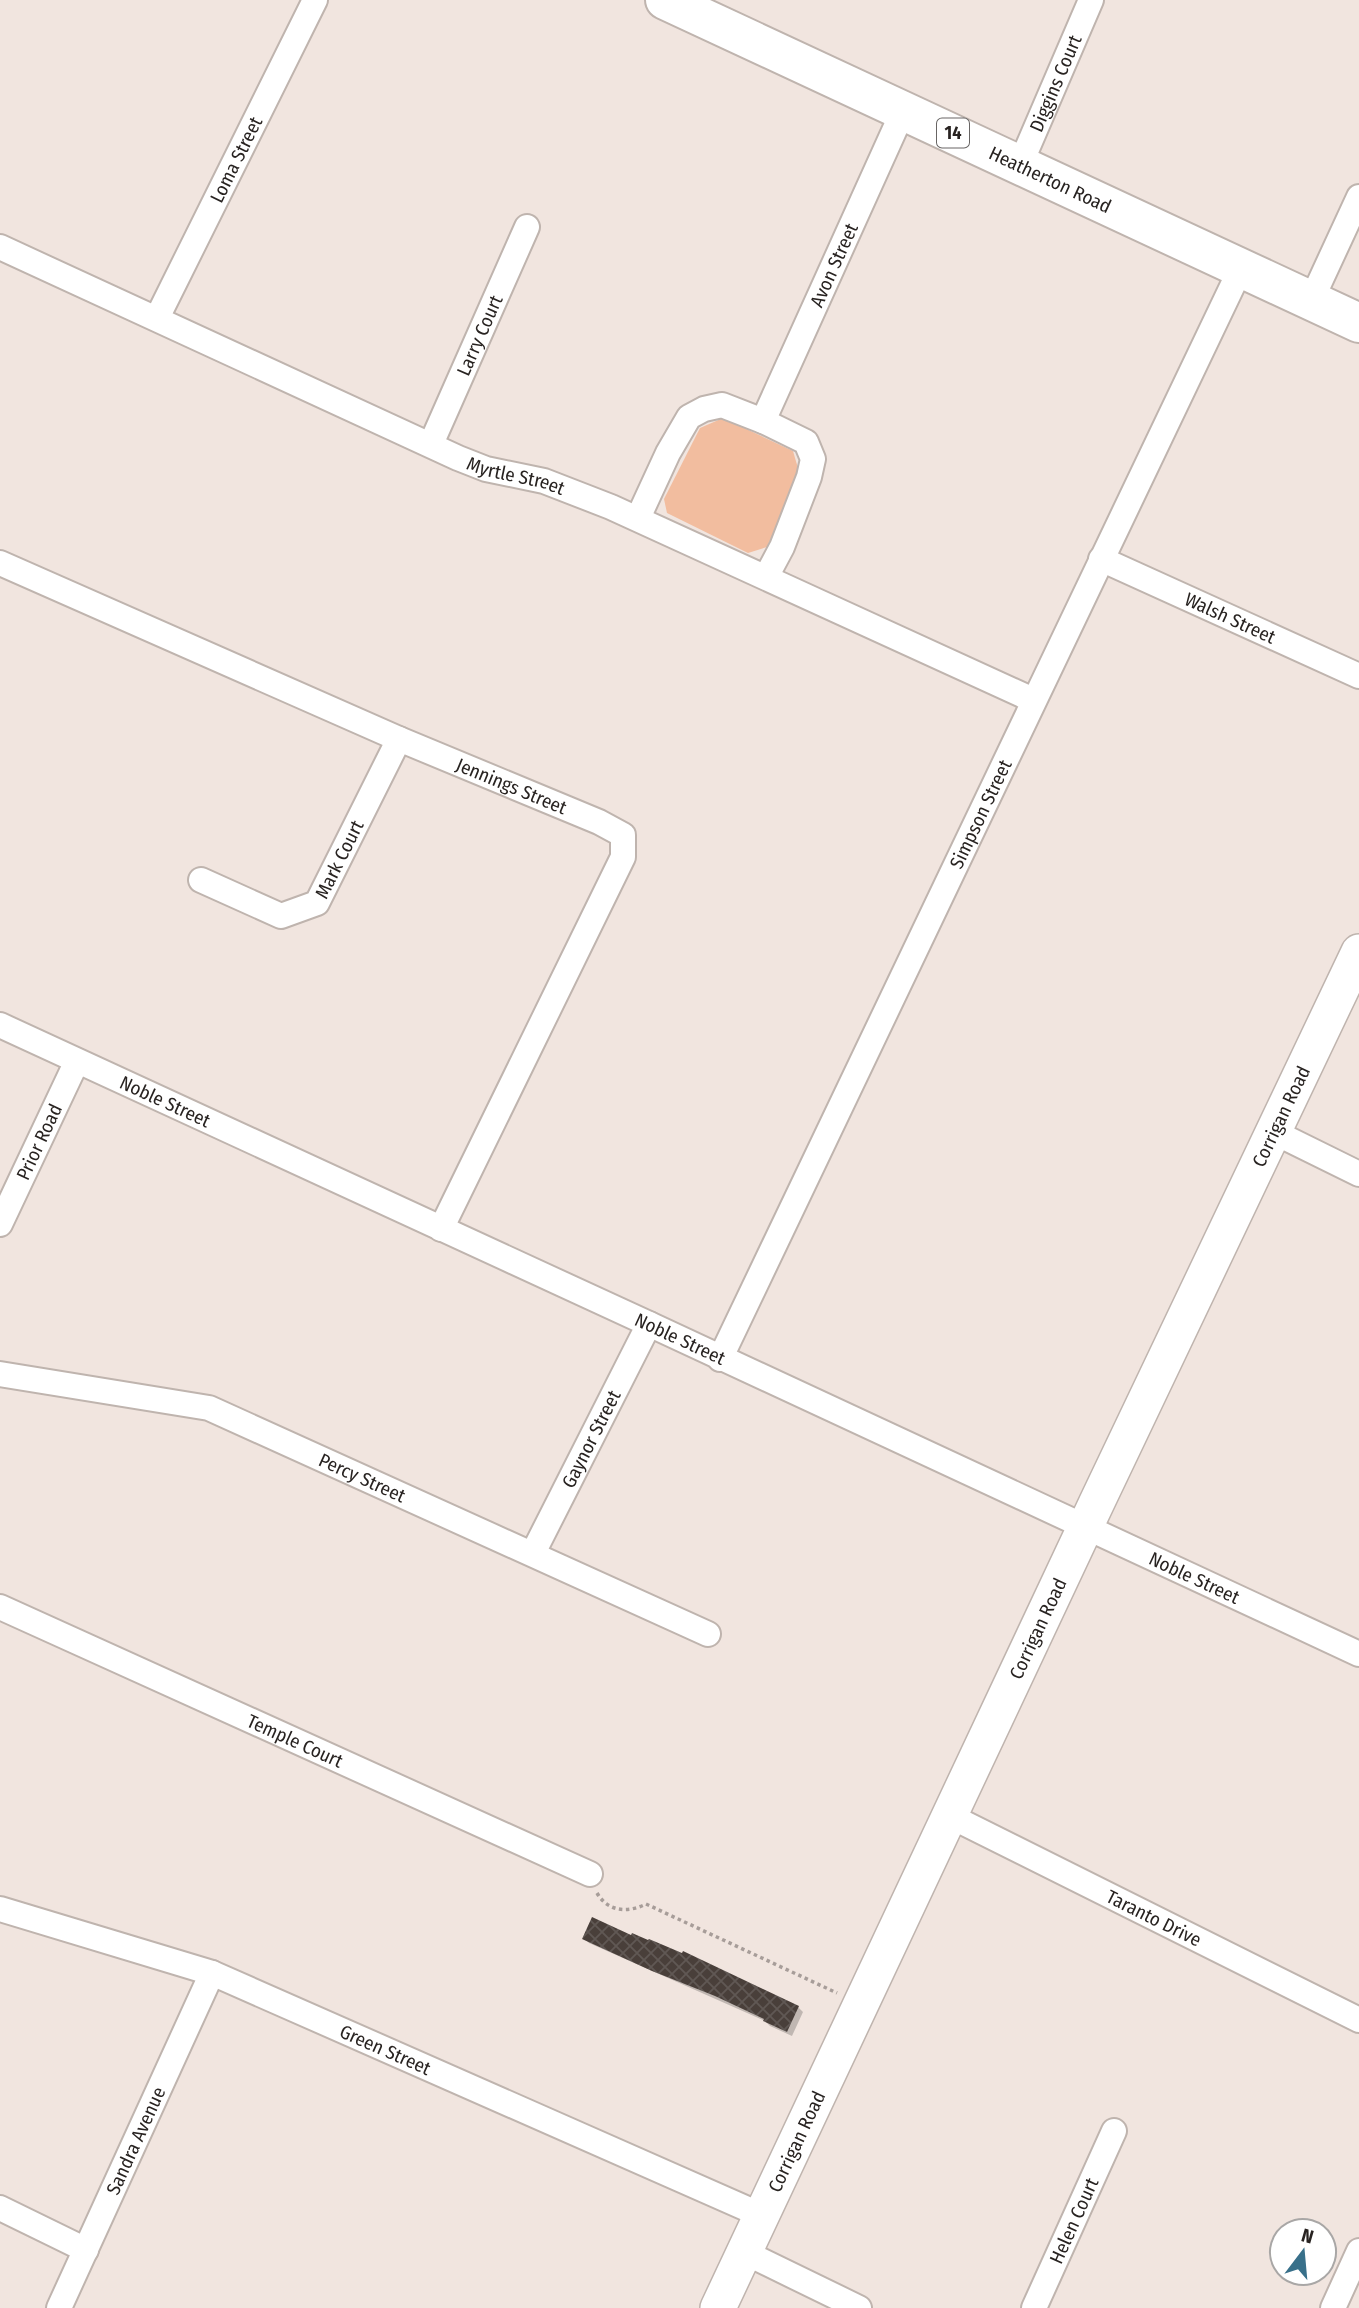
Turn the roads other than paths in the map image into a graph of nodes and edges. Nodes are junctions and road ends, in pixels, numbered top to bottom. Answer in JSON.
{"nodes":[{"id":1,"x":315,"y":0,"type":"edge"},
{"id":2,"x":665,"y":0,"type":"edge"},
{"id":3,"x":1091,"y":0,"type":"edge"},
{"id":4,"x":904,"y":109,"type":"junction"},
{"id":5,"x":1020,"y":165,"type":"junction"},
{"id":6,"x":1359,"y":197,"type":"edge"},
{"id":7,"x":527,"y":227,"type":"dead end"},
{"id":8,"x":0,"y":247,"type":"edge"},
{"id":9,"x":1241,"y":268,"type":"junction"},
{"id":10,"x":1311,"y":301,"type":"junction"},
{"id":11,"x":157,"y":318,"type":"junction"},
{"id":12,"x":1359,"y":323,"type":"edge"},
{"id":13,"x":763,"y":421,"type":"junction"},
{"id":14,"x":430,"y":444,"type":"junction"},
{"id":15,"x":638,"y":519,"type":"junction"},
{"id":16,"x":1101,"y":559,"type":"junction"},
{"id":17,"x":0,"y":563,"type":"edge"},
{"id":18,"x":766,"y":577,"type":"junction"},
{"id":19,"x":1359,"y":676,"type":"edge"},
{"id":20,"x":1033,"y":700,"type":"junction"},
{"id":21,"x":399,"y":739,"type":"junction"},
{"id":22,"x":201,"y":880,"type":"dead end"},
{"id":23,"x":1359,"y":952,"type":"edge"},
{"id":24,"x":0,"y":1026,"type":"edge"},
{"id":25,"x":77,"y":1060,"type":"junction"},
{"id":26,"x":1274,"y":1132,"type":"junction"},
{"id":27,"x":1359,"y":1174,"type":"edge"},
{"id":28,"x":0,"y":1224,"type":"edge"},
{"id":29,"x":442,"y":1229,"type":"junction"},
{"id":30,"x":649,"y":1324,"type":"junction"},
{"id":31,"x":720,"y":1359,"type":"junction"},
{"id":32,"x":0,"y":1374,"type":"edge"},
{"id":33,"x":1085,"y":1528,"type":"junction"},
{"id":34,"x":533,"y":1553,"type":"junction"},
{"id":35,"x":0,"y":1607,"type":"edge"},
{"id":36,"x":708,"y":1634,"type":"dead end"},
{"id":37,"x":1359,"y":1654,"type":"edge"},
{"id":38,"x":950,"y":1816,"type":"junction"},
{"id":39,"x":590,"y":1874,"type":"road end"},
{"id":40,"x":0,"y":1909,"type":"edge"},
{"id":41,"x":212,"y":1973,"type":"junction"},
{"id":42,"x":1359,"y":2020,"type":"edge"},
{"id":43,"x":1114,"y":2131,"type":"dead end"},
{"id":44,"x":0,"y":2208,"type":"edge"},
{"id":45,"x":761,"y":2216,"type":"junction"},
{"id":46,"x":86,"y":2250,"type":"junction"},
{"id":47,"x":1359,"y":2251,"type":"edge"},
{"id":48,"x":744,"y":2252,"type":"junction"},
{"id":49,"x":59,"y":2308,"type":"edge"},
{"id":50,"x":718,"y":2308,"type":"edge"},
{"id":51,"x":859,"y":2308,"type":"edge"},
{"id":52,"x":1034,"y":2308,"type":"edge"},
{"id":53,"x":1333,"y":2308,"type":"edge"}],
"edges":[{"from":1,"to":11,"type":"street","name":"Loma Street"},
{"from":2,"to":4,"type":"main road","name":"Heatherton Road","number":"14"},
{"from":3,"to":5,"type":"street","name":"Diggins Court"},
{"from":4,"to":5,"type":"main road","name":"Heatherton Road","number":"14"},
{"from":4,"to":13,"type":"street","name":"Avon Street"},
{"from":5,"to":9,"type":"main road","name":"Heatherton Road","number":"14"},
{"from":6,"to":10,"type":"street"},
{"from":7,"to":14,"type":"street","name":"Larry Court"},
{"from":8,"to":11,"type":"street","name":"Myrtle Street"},
{"from":9,"to":10,"type":"main road","name":"Heatherton Road","number":"14"},
{"from":9,"to":16,"type":"street","name":"Simpson Street"},
{"from":10,"to":12,"type":"main road","name":"Heatherton Road","number":"14"},
{"from":11,"to":14,"type":"street","name":"Myrtle Street"},
{"from":13,"to":15,"type":"street"},
{"from":13,"to":18,"type":"street"},
{"from":14,"to":15,"type":"street","name":"Myrtle Street"},
{"from":15,"to":18,"type":"street","name":"Myrtle Street"},
{"from":16,"to":19,"type":"street","name":"Walsh Street"},
{"from":16,"to":20,"type":"street","name":"Simpson Street"},
{"from":17,"to":21,"type":"street","name":"Jennings Street"},
{"from":18,"to":20,"type":"street","name":"Myrtle Street"},
{"from":20,"to":31,"type":"street","name":"Simpson Street"},
{"from":21,"to":22,"type":"street","name":"Mark Court"},
{"from":21,"to":29,"type":"street","name":"Jennings Street"},
{"from":23,"to":26,"type":"main road","name":"Corrigan Road"},
{"from":24,"to":25,"type":"street","name":"Noble Street"},
{"from":25,"to":28,"type":"street","name":"Prior Road"},
{"from":25,"to":29,"type":"street","name":"Noble Street"},
{"from":26,"to":27,"type":"street"},
{"from":26,"to":33,"type":"main road","name":"Corrigan Road"},
{"from":29,"to":30,"type":"street","name":"Noble Street"},
{"from":30,"to":31,"type":"street","name":"Noble Street"},
{"from":30,"to":34,"type":"street","name":"Gaynor Street"},
{"from":31,"to":33,"type":"street","name":"Noble Street"},
{"from":32,"to":34,"type":"street","name":"Percy Street"},
{"from":33,"to":37,"type":"street","name":"Noble Street"},
{"from":33,"to":38,"type":"main road","name":"Corrigan Road"},
{"from":34,"to":36,"type":"street","name":"Percy Street"},
{"from":35,"to":39,"type":"street","name":"Temple Court"},
{"from":38,"to":42,"type":"street","name":"Taranto Drive"},
{"from":38,"to":45,"type":"main road","name":"Corrigan Road"},
{"from":40,"to":41,"type":"street","name":"Green Street"},
{"from":41,"to":45,"type":"street","name":"Green Street"},
{"from":41,"to":46,"type":"street","name":"Sandra Avenue"},
{"from":43,"to":52,"type":"street","name":"Helen Court"},
{"from":44,"to":46,"type":"street"},
{"from":45,"to":48,"type":"main road","name":"Corrigan Road"},
{"from":46,"to":49,"type":"street","name":"Sandra Avenue"},
{"from":47,"to":53,"type":"street"},
{"from":48,"to":50,"type":"main road","name":"Corrigan Road"},
{"from":48,"to":51,"type":"street"}]}
